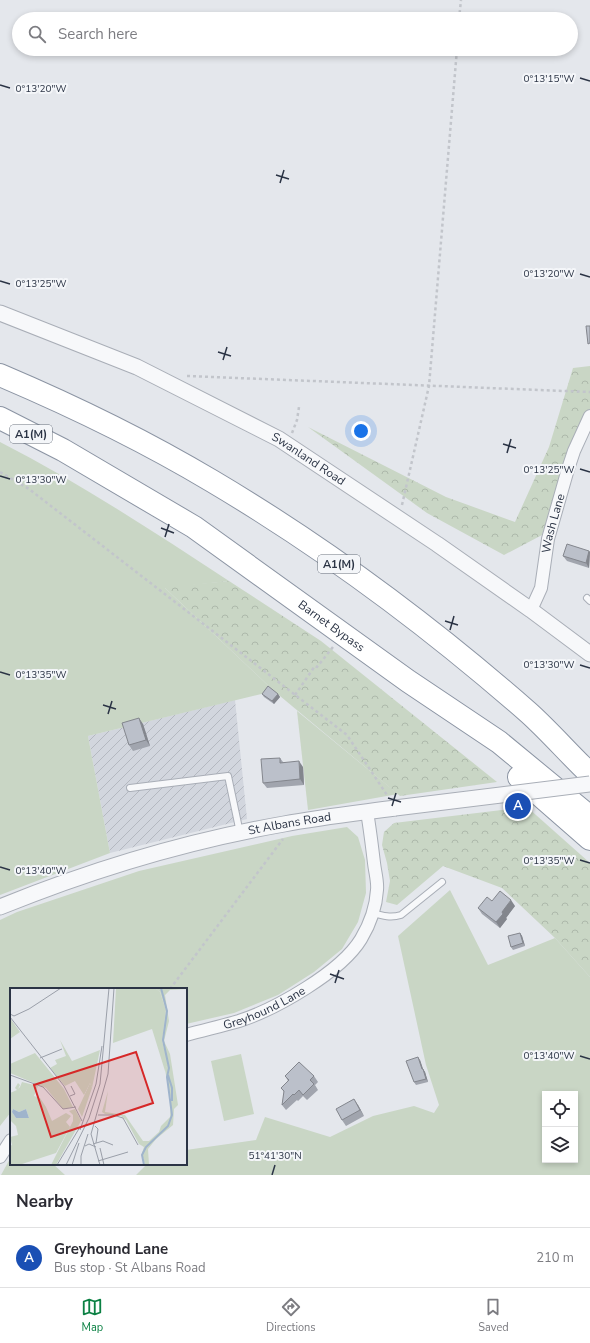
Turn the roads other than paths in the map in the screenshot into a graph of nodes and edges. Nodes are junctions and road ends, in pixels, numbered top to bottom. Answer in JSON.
{"nodes":[{"id":1,"x":0,"y":313,"type":"edge"},
{"id":2,"x":0,"y":375,"type":"edge"},
{"id":3,"x":590,"y":416,"type":"edge"},
{"id":4,"x":0,"y":418,"type":"edge"},
{"id":5,"x":531,"y":610,"type":"junction"},
{"id":6,"x":590,"y":654,"type":"edge"},
{"id":7,"x":408,"y":681,"type":"junction"},
{"id":8,"x":530,"y":714,"type":"junction"},
{"id":9,"x":590,"y":763,"type":"edge"},
{"id":10,"x":590,"y":774,"type":"edge"},
{"id":11,"x":590,"y":784,"type":"edge"},
{"id":12,"x":130,"y":788,"type":"dead end"},
{"id":13,"x":367,"y":812,"type":"junction"},
{"id":14,"x":590,"y":817,"type":"edge"},
{"id":15,"x":240,"y":833,"type":"junction"},
{"id":16,"x":590,"y":839,"type":"edge"},
{"id":17,"x":442,"y":882,"type":"dead end"},
{"id":18,"x":0,"y":908,"type":"edge"},
{"id":19,"x":373,"y":913,"type":"junction"},
{"id":20,"x":187,"y":1035,"type":"edge"},
{"id":21,"x":10,"y":1142,"type":"edge"},
{"id":22,"x":0,"y":1157,"type":"edge"}],
"edges":[{"from":1,"to":5,"type":"street","name":"Swanland Road"},
{"from":2,"to":8,"type":"highway","number":"A1(M)"},
{"from":3,"to":5,"type":"street","name":"Wash Lane"},
{"from":4,"to":7,"type":"highway","name":"Barnet Bypass","number":"A1(M)"},
{"from":5,"to":6,"type":"street","name":"Swanland Road"},
{"from":7,"to":14,"type":"highway","name":"Barnet Bypass","number":"A1(M)"},
{"from":7,"to":16,"type":"highway","number":"A1(M)"},
{"from":8,"to":9,"type":"highway","number":"A1(M)"},
{"from":8,"to":10,"type":"highway","number":"A1(M)"},
{"from":11,"to":13,"type":"street","name":"St Albans Road","bridge":true},
{"from":12,"to":15,"type":"lane"},
{"from":13,"to":15,"type":"street","name":"St Albans Road"},
{"from":13,"to":19,"type":"street","name":"Greyhound Lane"},
{"from":15,"to":18,"type":"street","name":"St Albans Road"},
{"from":17,"to":19,"type":"lane"},
{"from":19,"to":20,"type":"street","name":"Greyhound Lane"},
{"from":21,"to":22,"type":"street"}]}
